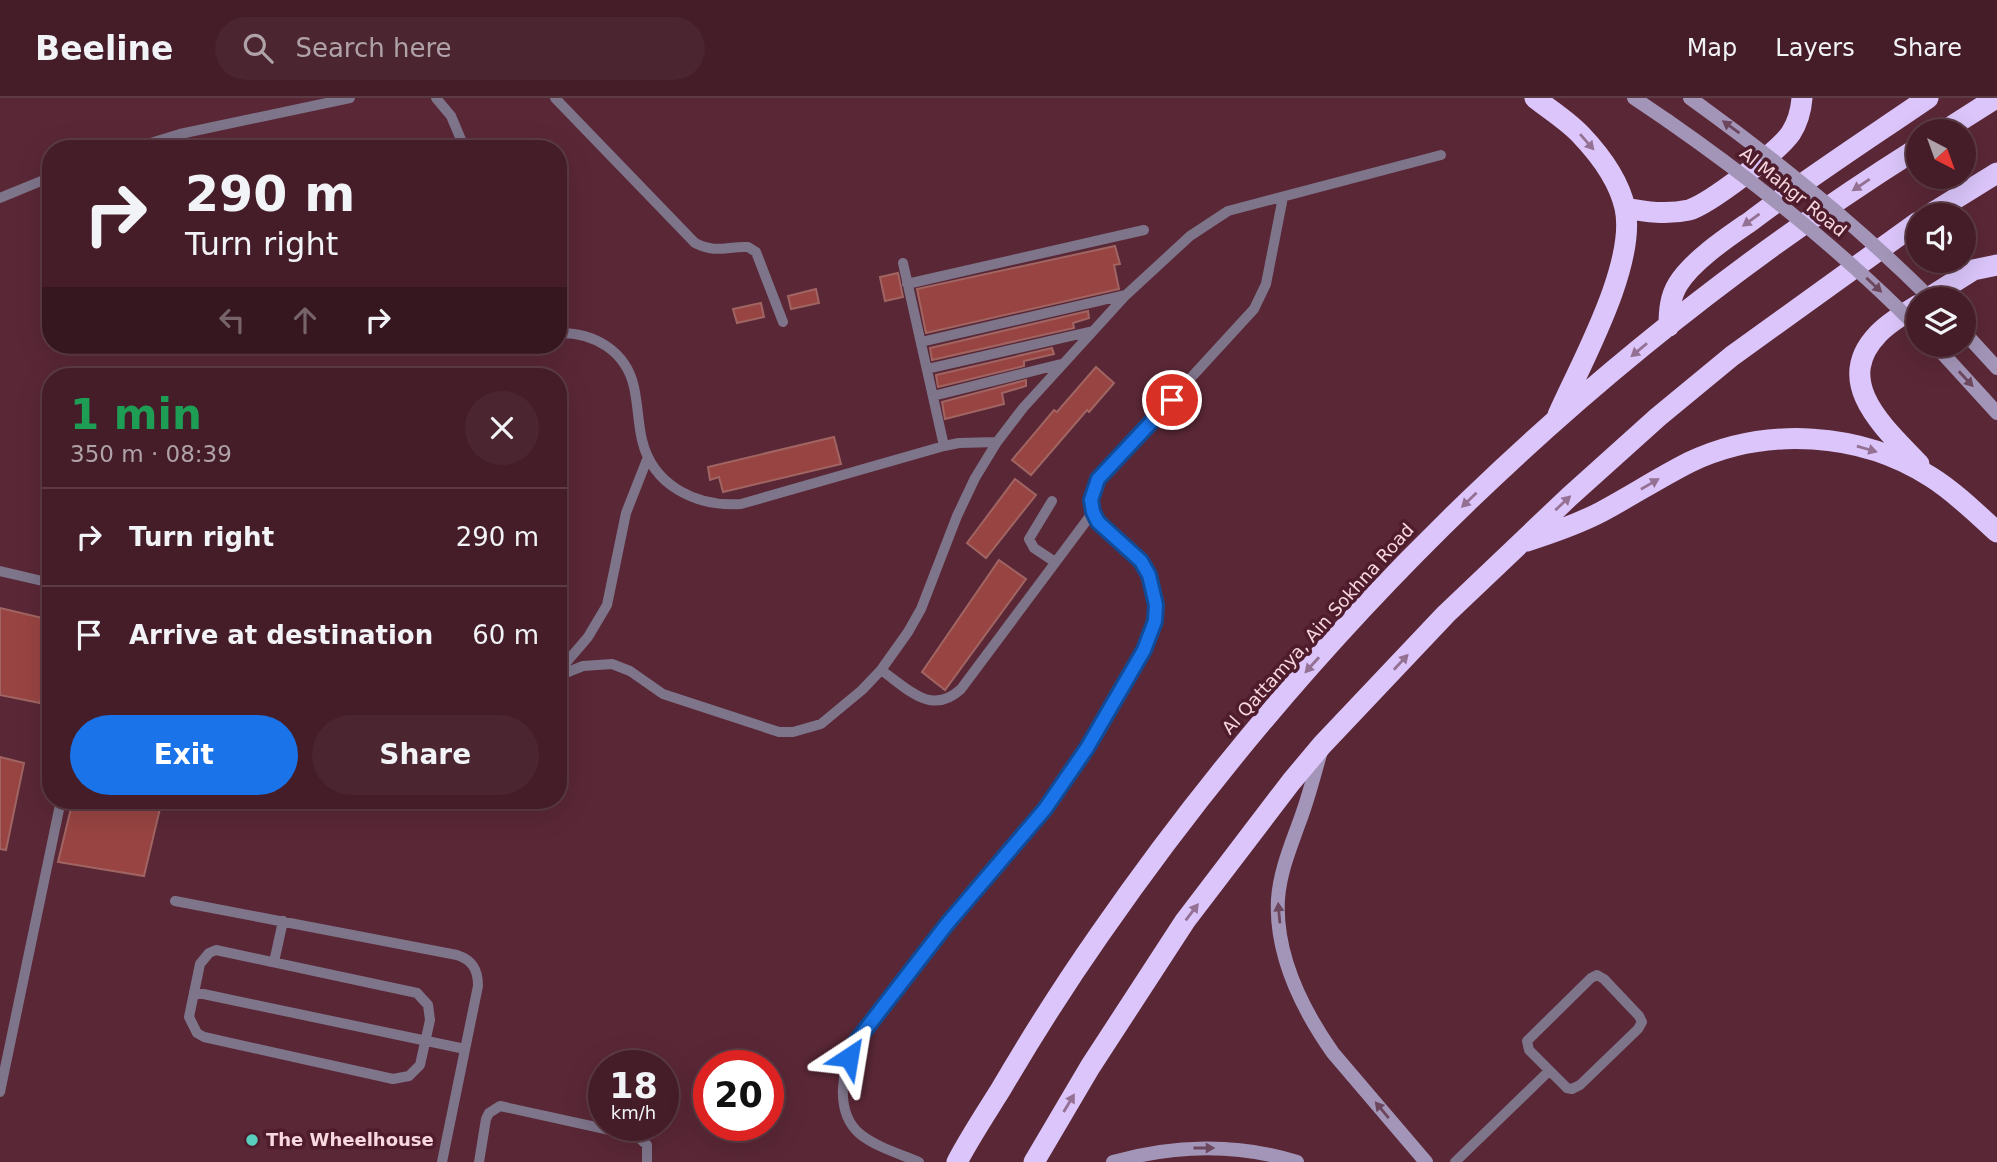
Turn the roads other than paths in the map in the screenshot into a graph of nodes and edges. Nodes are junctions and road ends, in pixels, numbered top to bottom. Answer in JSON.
{"nodes":[{"id":1,"x":350,"y":98,"type":"edge"},
{"id":2,"x":436,"y":98,"type":"edge"},
{"id":3,"x":555,"y":98,"type":"edge"},
{"id":4,"x":1535,"y":98,"type":"edge"},
{"id":5,"x":1634,"y":98,"type":"edge"},
{"id":6,"x":1690,"y":98,"type":"edge"},
{"id":7,"x":1802,"y":98,"type":"edge"},
{"id":8,"x":1928,"y":98,"type":"edge"},
{"id":9,"x":1996,"y":98,"type":"edge"},
{"id":10,"x":1963,"y":119,"type":"edge"},
{"id":11,"x":160,"y":140,"type":"edge"},
{"id":12,"x":461,"y":140,"type":"edge"},
{"id":13,"x":1441,"y":155,"type":"dead end"},
{"id":14,"x":1906,"y":156,"type":"edge"},
{"id":15,"x":1997,"y":173,"type":"edge"},
{"id":16,"x":42,"y":181,"type":"edge"},
{"id":17,"x":1283,"y":197,"type":"junction"},
{"id":18,"x":0,"y":198,"type":"edge"},
{"id":19,"x":1948,"y":203,"type":"edge"},
{"id":20,"x":1625,"y":208,"type":"junction"},
{"id":21,"x":1144,"y":230,"type":"dead end"},
{"id":22,"x":1906,"y":231,"type":"edge"},
{"id":23,"x":903,"y":264,"type":"dead end"},
{"id":24,"x":1997,"y":265,"type":"edge"},
{"id":25,"x":907,"y":284,"type":"junction"},
{"id":26,"x":1916,"y":287,"type":"edge"},
{"id":27,"x":1947,"y":287,"type":"edge"},
{"id":28,"x":1126,"y":295,"type":"junction"},
{"id":29,"x":1906,"y":313,"type":"edge"},
{"id":30,"x":1906,"y":317,"type":"edge"},
{"id":31,"x":783,"y":322,"type":"dead end"},
{"id":32,"x":1669,"y":326,"type":"junction"},
{"id":33,"x":1093,"y":331,"type":"junction"},
{"id":34,"x":567,"y":334,"type":"edge"},
{"id":35,"x":921,"y":342,"type":"junction"},
{"id":36,"x":1976,"y":345,"type":"edge"},
{"id":37,"x":1946,"y":357,"type":"edge"},
{"id":38,"x":1063,"y":364,"type":"junction"},
{"id":39,"x":1997,"y":368,"type":"edge"},
{"id":40,"x":927,"y":369,"type":"junction"},
{"id":41,"x":933,"y":396,"type":"junction"},
{"id":42,"x":1997,"y":413,"type":"edge"},
{"id":43,"x":1556,"y":420,"type":"junction"},
{"id":44,"x":997,"y":442,"type":"junction"},
{"id":45,"x":944,"y":446,"type":"junction"},
{"id":46,"x":648,"y":457,"type":"junction"},
{"id":47,"x":1930,"y":476,"type":"junction"},
{"id":48,"x":1052,"y":502,"type":"dead end"},
{"id":49,"x":1093,"y":512,"type":"junction"},
{"id":50,"x":1997,"y":531,"type":"edge"},
{"id":51,"x":1521,"y":542,"type":"junction"},
{"id":52,"x":1055,"y":562,"type":"junction"},
{"id":53,"x":0,"y":571,"type":"edge"},
{"id":54,"x":42,"y":581,"type":"edge"},
{"id":55,"x":567,"y":663,"type":"edge"},
{"id":56,"x":881,"y":670,"type":"junction"},
{"id":57,"x":567,"y":671,"type":"edge"},
{"id":58,"x":1322,"y":745,"type":"junction"},
{"id":59,"x":59,"y":809,"type":"edge"},
{"id":60,"x":175,"y":901,"type":"dead end"},
{"id":61,"x":283,"y":921,"type":"junction"},
{"id":62,"x":274,"y":962,"type":"junction"},
{"id":63,"x":194,"y":992,"type":"junction"},
{"id":64,"x":425,"y":1041,"type":"junction"},
{"id":65,"x":465,"y":1049,"type":"junction"},
{"id":66,"x":1549,"y":1071,"type":"junction"},
{"id":67,"x":0,"y":1092,"type":"edge"},
{"id":68,"x":442,"y":1162,"type":"edge"},
{"id":69,"x":478,"y":1162,"type":"edge"},
{"id":70,"x":647,"y":1162,"type":"edge"},
{"id":71,"x":919,"y":1162,"type":"edge"},
{"id":72,"x":957,"y":1162,"type":"edge"},
{"id":73,"x":1034,"y":1162,"type":"edge"},
{"id":74,"x":1113,"y":1162,"type":"edge"},
{"id":75,"x":1297,"y":1162,"type":"edge"},
{"id":76,"x":1426,"y":1162,"type":"edge"},
{"id":77,"x":1455,"y":1162,"type":"edge"}],
"edges":[{"from":1,"to":11,"type":"lane"},
{"from":2,"to":12,"type":"lane"},
{"from":3,"to":31,"type":"lane"},
{"from":4,"to":20,"type":"highway","one_way":true},
{"from":5,"to":30,"type":"street","name":"Al Mahgr Road","one_way":true,"bridge":true},
{"from":26,"to":6,"type":"street","name":"Al Mahgr Road","one_way":true,"bridge":true},
{"from":7,"to":20,"type":"highway"},
{"from":8,"to":32,"type":"highway","one_way":true},
{"from":9,"to":10,"type":"highway"},
{"from":13,"to":17,"type":"lane"},
{"from":14,"to":32,"type":"highway","name":"Al Qattamya, Ain Sokhna Road","one_way":true},
{"from":15,"to":19,"type":"highway"},
{"from":16,"to":18,"type":"lane"},
{"from":17,"to":28,"type":"lane"},
{"from":17,"to":49,"type":"lane"},
{"from":20,"to":43,"type":"highway"},
{"from":21,"to":25,"type":"lane"},
{"from":51,"to":22,"type":"highway","one_way":true},
{"from":23,"to":25,"type":"lane"},
{"from":24,"to":27,"type":"highway"},
{"from":25,"to":35,"type":"lane"},
{"from":28,"to":33,"type":"lane"},
{"from":28,"to":35,"type":"lane"},
{"from":29,"to":47,"type":"highway"},
{"from":32,"to":43,"type":"highway","name":"Al Qattamya, Ain Sokhna Road","one_way":true},
{"from":33,"to":38,"type":"lane"},
{"from":33,"to":40,"type":"lane"},
{"from":34,"to":46,"type":"lane"},
{"from":35,"to":40,"type":"lane"},
{"from":36,"to":39,"type":"street"},
{"from":37,"to":42,"type":"street","one_way":true},
{"from":38,"to":41,"type":"lane"},
{"from":38,"to":44,"type":"lane"},
{"from":40,"to":41,"type":"lane"},
{"from":41,"to":45,"type":"lane"},
{"from":43,"to":72,"type":"highway","name":"Al Qattamya, Ain Sokhna Road","one_way":true},
{"from":44,"to":45,"type":"lane"},
{"from":44,"to":56,"type":"lane"},
{"from":45,"to":46,"type":"lane"},
{"from":46,"to":55,"type":"lane"},
{"from":47,"to":50,"type":"highway"},
{"from":51,"to":47,"type":"highway","one_way":true},
{"from":48,"to":52,"type":"lane"},
{"from":49,"to":52,"type":"lane"},
{"from":49,"to":71,"type":"lane"},
{"from":58,"to":51,"type":"highway","one_way":true},
{"from":52,"to":56,"type":"lane"},
{"from":53,"to":54,"type":"lane"},
{"from":56,"to":57,"type":"lane"},
{"from":73,"to":58,"type":"highway","one_way":true},
{"from":76,"to":58,"type":"street","one_way":true},
{"from":59,"to":67,"type":"lane"},
{"from":60,"to":61,"type":"lane"},
{"from":61,"to":62,"type":"lane"},
{"from":61,"to":65,"type":"lane"},
{"from":62,"to":63,"type":"lane"},
{"from":62,"to":64,"type":"lane"},
{"from":63,"to":64,"type":"lane"},
{"from":63,"to":64,"type":"lane"},
{"from":64,"to":65,"type":"lane"},
{"from":65,"to":68,"type":"lane"},
{"from":66,"to":66,"type":"lane"},
{"from":66,"to":77,"type":"lane"},
{"from":69,"to":70,"type":"lane"},
{"from":74,"to":75,"type":"street","one_way":true}]}
